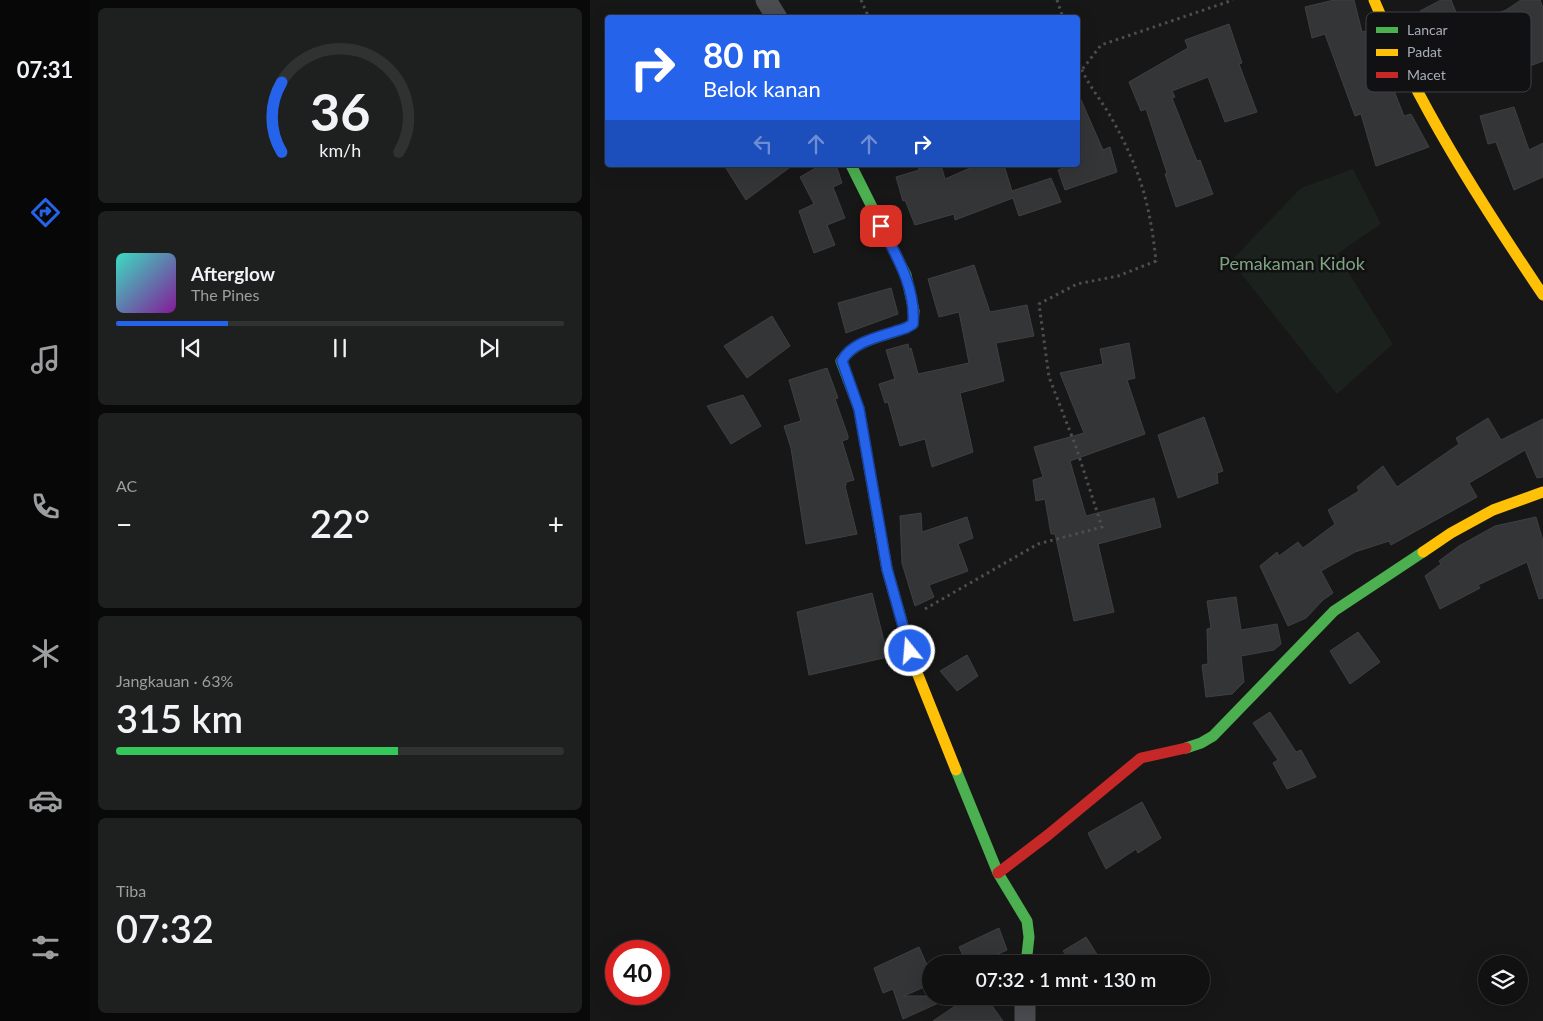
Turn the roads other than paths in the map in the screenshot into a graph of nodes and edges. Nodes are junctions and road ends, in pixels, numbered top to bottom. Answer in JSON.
{"nodes":[{"id":1,"x":766,"y":0,"type":"edge"},
{"id":2,"x":1374,"y":0,"type":"edge"},
{"id":3,"x":1379,"y":12,"type":"edge"},
{"id":4,"x":775,"y":15,"type":"edge"},
{"id":5,"x":1418,"y":92,"type":"edge"},
{"id":6,"x":852,"y":167,"type":"edge"},
{"id":7,"x":1543,"y":295,"type":"edge"},
{"id":8,"x":1543,"y":492,"type":"edge"},
{"id":9,"x":998,"y":872,"type":"junction"},
{"id":10,"x":1027,"y":955,"type":"edge"},
{"id":11,"x":1025,"y":1005,"type":"edge"},
{"id":12,"x":1025,"y":1021,"type":"edge"}],
"edges":[{"from":1,"to":4,"type":"street"},
{"from":2,"to":3,"type":"street"},
{"from":5,"to":7,"type":"street"},
{"from":6,"to":9,"type":"street"},
{"from":8,"to":9,"type":"street"},
{"from":9,"to":10,"type":"street"},
{"from":11,"to":12,"type":"street"}]}
